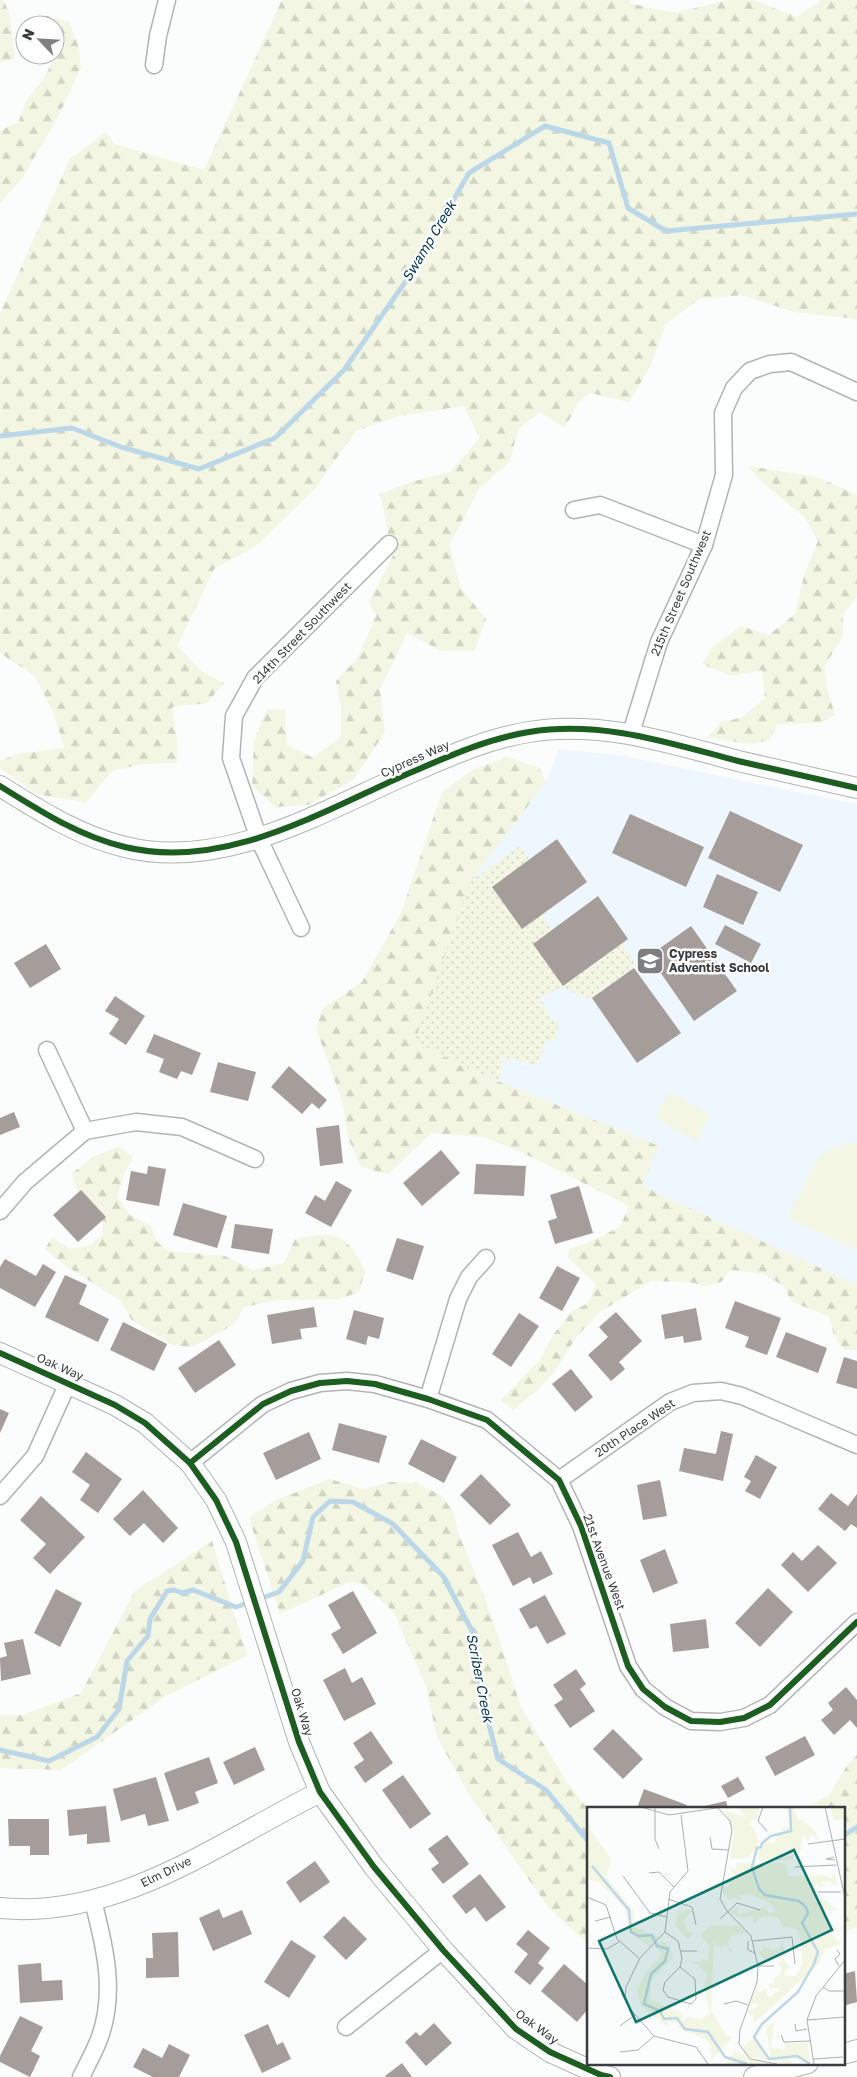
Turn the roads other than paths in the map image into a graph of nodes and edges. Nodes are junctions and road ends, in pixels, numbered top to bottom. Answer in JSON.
{"nodes":[{"id":1,"x":168,"y":0,"type":"edge"},
{"id":2,"x":154,"y":65,"type":"dead end"},
{"id":3,"x":857,"y":392,"type":"edge"},
{"id":4,"x":574,"y":510,"type":"dead end"},
{"id":5,"x":389,"y":544,"type":"dead end"},
{"id":6,"x":704,"y":545,"type":"junction"},
{"id":7,"x":631,"y":733,"type":"junction"},
{"id":8,"x":0,"y":786,"type":"edge"},
{"id":9,"x":857,"y":788,"type":"edge"},
{"id":10,"x":259,"y":839,"type":"junction"},
{"id":11,"x":301,"y":928,"type":"dead end"},
{"id":12,"x":47,"y":1050,"type":"dead end"},
{"id":13,"x":85,"y":1131,"type":"junction"},
{"id":14,"x":255,"y":1158,"type":"dead end"},
{"id":15,"x":0,"y":1211,"type":"edge"},
{"id":16,"x":486,"y":1258,"type":"dead end"},
{"id":17,"x":0,"y":1353,"type":"edge"},
{"id":18,"x":68,"y":1384,"type":"junction"},
{"id":19,"x":428,"y":1399,"type":"junction"},
{"id":20,"x":857,"y":1445,"type":"edge"},
{"id":21,"x":190,"y":1463,"type":"junction"},
{"id":22,"x":559,"y":1480,"type":"junction"},
{"id":23,"x":0,"y":1496,"type":"edge"},
{"id":24,"x":857,"y":1622,"type":"edge"},
{"id":25,"x":320,"y":1792,"type":"junction"},
{"id":26,"x":94,"y":1901,"type":"junction"},
{"id":27,"x":0,"y":1908,"type":"edge"},
{"id":28,"x":443,"y":1950,"type":"junction"},
{"id":29,"x":346,"y":2027,"type":"dead end"},
{"id":30,"x":857,"y":2050,"type":"edge"},
{"id":31,"x":844,"y":2054,"type":"edge"},
{"id":32,"x":801,"y":2069,"type":"edge"},
{"id":33,"x":604,"y":2076,"type":"edge"},
{"id":34,"x":81,"y":2077,"type":"edge"},
{"id":35,"x":754,"y":2077,"type":"edge"}],
"edges":[{"from":1,"to":2,"type":"street"},
{"from":3,"to":6,"type":"street","name":"215th Street Southwest"},
{"from":4,"to":6,"type":"street"},
{"from":5,"to":10,"type":"street","name":"214th Street Southwest"},
{"from":6,"to":7,"type":"street","name":"215th Street Southwest"},
{"from":7,"to":9,"type":"street","name":"Cypress Way"},
{"from":7,"to":10,"type":"street","name":"Cypress Way"},
{"from":8,"to":10,"type":"street","name":"Cypress Way"},
{"from":10,"to":11,"type":"street","name":"214th Street Southwest"},
{"from":12,"to":13,"type":"street"},
{"from":13,"to":14,"type":"street"},
{"from":13,"to":15,"type":"street"},
{"from":16,"to":19,"type":"street"},
{"from":17,"to":18,"type":"street","name":"Oak Way"},
{"from":18,"to":21,"type":"street","name":"Oak Way"},
{"from":18,"to":23,"type":"street"},
{"from":19,"to":21,"type":"street","name":"21st Avenue West"},
{"from":19,"to":22,"type":"street","name":"21st Avenue West"},
{"from":20,"to":22,"type":"street","name":"20th Place West"},
{"from":21,"to":25,"type":"street","name":"Oak Way"},
{"from":22,"to":24,"type":"street","name":"21st Avenue West"},
{"from":25,"to":26,"type":"street","name":"Elm Drive"},
{"from":25,"to":28,"type":"street","name":"Oak Way"},
{"from":26,"to":27,"type":"street","name":"Elm Drive"},
{"from":26,"to":34,"type":"street"},
{"from":28,"to":29,"type":"street"},
{"from":28,"to":33,"type":"street","name":"Oak Way"},
{"from":30,"to":31,"type":"street"},
{"from":32,"to":35,"type":"street"}]}
